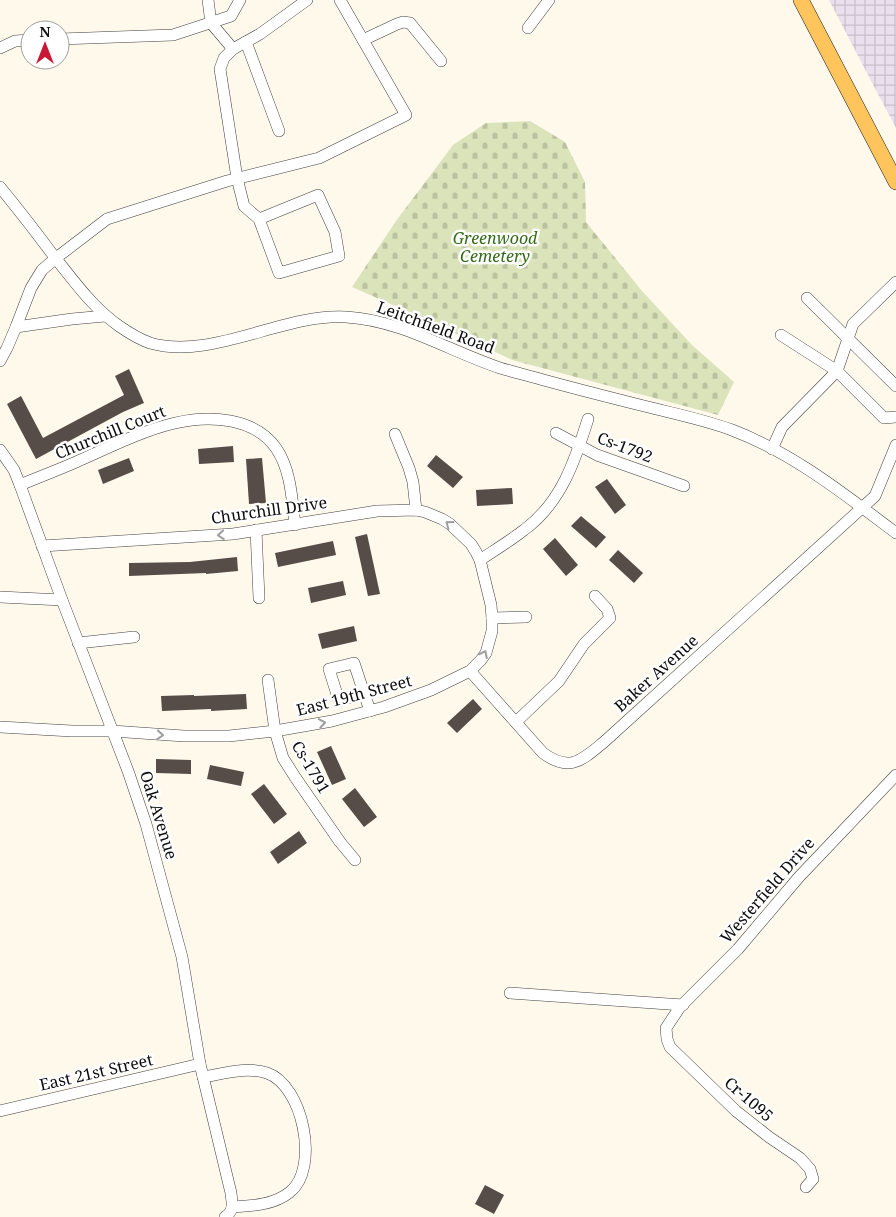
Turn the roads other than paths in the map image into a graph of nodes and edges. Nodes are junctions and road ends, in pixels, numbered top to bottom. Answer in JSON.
{"nodes":[{"id":1,"x":208,"y":0,"type":"edge"},
{"id":2,"x":240,"y":0,"type":"edge"},
{"id":3,"x":307,"y":0,"type":"edge"},
{"id":4,"x":340,"y":0,"type":"edge"},
{"id":5,"x":549,"y":0,"type":"edge"},
{"id":6,"x":801,"y":0,"type":"edge"},
{"id":7,"x":211,"y":23,"type":"junction"},
{"id":8,"x":528,"y":28,"type":"dead end"},
{"id":9,"x":70,"y":39,"type":"edge"},
{"id":10,"x":363,"y":40,"type":"junction"},
{"id":11,"x":20,"y":41,"type":"edge"},
{"id":12,"x":246,"y":42,"type":"junction"},
{"id":13,"x":0,"y":48,"type":"edge"},
{"id":14,"x":233,"y":48,"type":"junction"},
{"id":15,"x":441,"y":61,"type":"dead end"},
{"id":16,"x":279,"y":131,"type":"dead end"},
{"id":17,"x":236,"y":178,"type":"junction"},
{"id":18,"x":896,"y":182,"type":"edge"},
{"id":19,"x":0,"y":187,"type":"edge"},
{"id":20,"x":259,"y":219,"type":"junction"},
{"id":21,"x":56,"y":258,"type":"junction"},
{"id":22,"x":896,"y":282,"type":"edge"},
{"id":23,"x":808,"y":298,"type":"dead end"},
{"id":24,"x":105,"y":316,"type":"junction"},
{"id":25,"x":16,"y":327,"type":"junction"},
{"id":26,"x":781,"y":335,"type":"dead end"},
{"id":27,"x":848,"y":337,"type":"junction"},
{"id":28,"x":0,"y":362,"type":"edge"},
{"id":29,"x":836,"y":371,"type":"junction"},
{"id":30,"x":896,"y":386,"type":"edge"},
{"id":31,"x":896,"y":417,"type":"edge"},
{"id":32,"x":588,"y":419,"type":"dead end"},
{"id":33,"x":556,"y":433,"type":"dead end"},
{"id":34,"x":395,"y":434,"type":"dead end"},
{"id":35,"x":896,"y":445,"type":"edge"},
{"id":36,"x":580,"y":446,"type":"junction"},
{"id":37,"x":772,"y":449,"type":"junction"},
{"id":38,"x":0,"y":450,"type":"edge"},
{"id":39,"x":20,"y":485,"type":"junction"},
{"id":40,"x":684,"y":486,"type":"dead end"},
{"id":41,"x":862,"y":508,"type":"junction"},
{"id":42,"x":416,"y":510,"type":"junction"},
{"id":43,"x":295,"y":525,"type":"junction"},
{"id":44,"x":256,"y":530,"type":"junction"},
{"id":45,"x":896,"y":533,"type":"edge"},
{"id":46,"x":42,"y":546,"type":"junction"},
{"id":47,"x":480,"y":560,"type":"junction"},
{"id":48,"x":595,"y":596,"type":"dead end"},
{"id":49,"x":0,"y":597,"type":"edge"},
{"id":50,"x":259,"y":598,"type":"dead end"},
{"id":51,"x":62,"y":600,"type":"junction"},
{"id":52,"x":526,"y":617,"type":"dead end"},
{"id":53,"x":492,"y":618,"type":"junction"},
{"id":54,"x":134,"y":637,"type":"dead end"},
{"id":55,"x":78,"y":643,"type":"junction"},
{"id":56,"x":470,"y":671,"type":"junction"},
{"id":57,"x":268,"y":680,"type":"dead end"},
{"id":58,"x":364,"y":692,"type":"dead end"},
{"id":59,"x":370,"y":710,"type":"junction"},
{"id":60,"x":516,"y":722,"type":"junction"},
{"id":61,"x":0,"y":727,"type":"edge"},
{"id":62,"x":112,"y":731,"type":"junction"},
{"id":63,"x":275,"y":731,"type":"junction"},
{"id":64,"x":896,"y":775,"type":"edge"},
{"id":65,"x":355,"y":860,"type":"dead end"},
{"id":66,"x":510,"y":993,"type":"dead end"},
{"id":67,"x":683,"y":1004,"type":"junction"},
{"id":68,"x":666,"y":1028,"type":"joint"},
{"id":69,"x":200,"y":1064,"type":"junction"},
{"id":70,"x":203,"y":1077,"type":"junction"},
{"id":71,"x":0,"y":1111,"type":"edge"},
{"id":72,"x":806,"y":1187,"type":"dead end"},
{"id":73,"x":232,"y":1207,"type":"junction"},
{"id":74,"x":225,"y":1217,"type":"edge"}],
"edges":[{"from":1,"to":7,"type":"street"},
{"from":2,"to":7,"type":"street"},
{"from":3,"to":12,"type":"street"},
{"from":4,"to":10,"type":"street"},
{"from":5,"to":8,"type":"street"},
{"from":6,"to":18,"type":"main road"},
{"from":7,"to":9,"type":"street"},
{"from":7,"to":14,"type":"street"},
{"from":10,"to":15,"type":"street"},
{"from":10,"to":17,"type":"street"},
{"from":11,"to":13,"type":"street"},
{"from":12,"to":14,"type":"street"},
{"from":12,"to":16,"type":"street"},
{"from":14,"to":17,"type":"street"},
{"from":17,"to":20,"type":"street"},
{"from":17,"to":21,"type":"street"},
{"from":19,"to":21,"type":"street","name":"Leitchfield Road"},
{"from":20,"to":20,"type":"street"},
{"from":21,"to":24,"type":"street","name":"Leitchfield Road"},
{"from":21,"to":25,"type":"street"},
{"from":22,"to":27,"type":"street"},
{"from":23,"to":27,"type":"street"},
{"from":24,"to":25,"type":"street"},
{"from":24,"to":37,"type":"street","name":"Leitchfield Road"},
{"from":25,"to":28,"type":"street"},
{"from":26,"to":29,"type":"street"},
{"from":27,"to":29,"type":"street"},
{"from":27,"to":30,"type":"street"},
{"from":29,"to":31,"type":"street"},
{"from":29,"to":37,"type":"street"},
{"from":32,"to":36,"type":"street"},
{"from":33,"to":36,"type":"street","name":"Cs-1792"},
{"from":34,"to":42,"type":"street"},
{"from":35,"to":41,"type":"street","name":"Baker Avenue"},
{"from":36,"to":40,"type":"street","name":"Cs-1792"},
{"from":36,"to":47,"type":"street"},
{"from":37,"to":41,"type":"street","name":"Leitchfield Road"},
{"from":38,"to":39,"type":"street","name":"Oak Avenue"},
{"from":39,"to":43,"type":"street","name":"Churchill Court"},
{"from":39,"to":46,"type":"street","name":"Oak Avenue"},
{"from":41,"to":45,"type":"street","name":"Leitchfield Road"},
{"from":41,"to":60,"type":"street","name":"Baker Avenue"},
{"from":42,"to":43,"type":"street","name":"Churchill Drive"},
{"from":47,"to":42,"type":"street","name":"Churchill Drive","one_way":true},
{"from":43,"to":44,"type":"street","name":"Churchill Drive"},
{"from":44,"to":46,"type":"street","name":"Churchill Drive","one_way":true},
{"from":44,"to":50,"type":"street"},
{"from":46,"to":51,"type":"street","name":"Oak Avenue"},
{"from":47,"to":53,"type":"street","name":"East 19th Street"},
{"from":48,"to":60,"type":"street"},
{"from":49,"to":51,"type":"street"},
{"from":51,"to":55,"type":"street","name":"Oak Avenue"},
{"from":52,"to":53,"type":"street"},
{"from":56,"to":53,"type":"street","name":"East 19th Street","one_way":true},
{"from":54,"to":55,"type":"street"},
{"from":55,"to":62,"type":"street","name":"Oak Avenue"},
{"from":56,"to":59,"type":"street","name":"East 19th Street"},
{"from":56,"to":60,"type":"street","name":"Baker Avenue"},
{"from":57,"to":63,"type":"street","name":"Cs-1791"},
{"from":58,"to":59,"type":"street"},
{"from":63,"to":59,"type":"street","name":"East 19th Street","one_way":true},
{"from":61,"to":62,"type":"street","name":"East 19th Street"},
{"from":62,"to":63,"type":"street","name":"East 19th Street","one_way":true},
{"from":62,"to":69,"type":"street","name":"Oak Avenue"},
{"from":63,"to":65,"type":"street","name":"Cs-1791"},
{"from":64,"to":67,"type":"street","name":"Westerfield Drive"},
{"from":66,"to":67,"type":"street"},
{"from":67,"to":68,"type":"street","name":"Westerfield Drive"},
{"from":68,"to":72,"type":"street","name":"Cr-1095"},
{"from":69,"to":70,"type":"street","name":"Oak Avenue"},
{"from":69,"to":71,"type":"street","name":"East 21st Street"},
{"from":70,"to":73,"type":"street","name":"Oak Avenue"},
{"from":70,"to":73,"type":"street"},
{"from":73,"to":74,"type":"street"}]}
